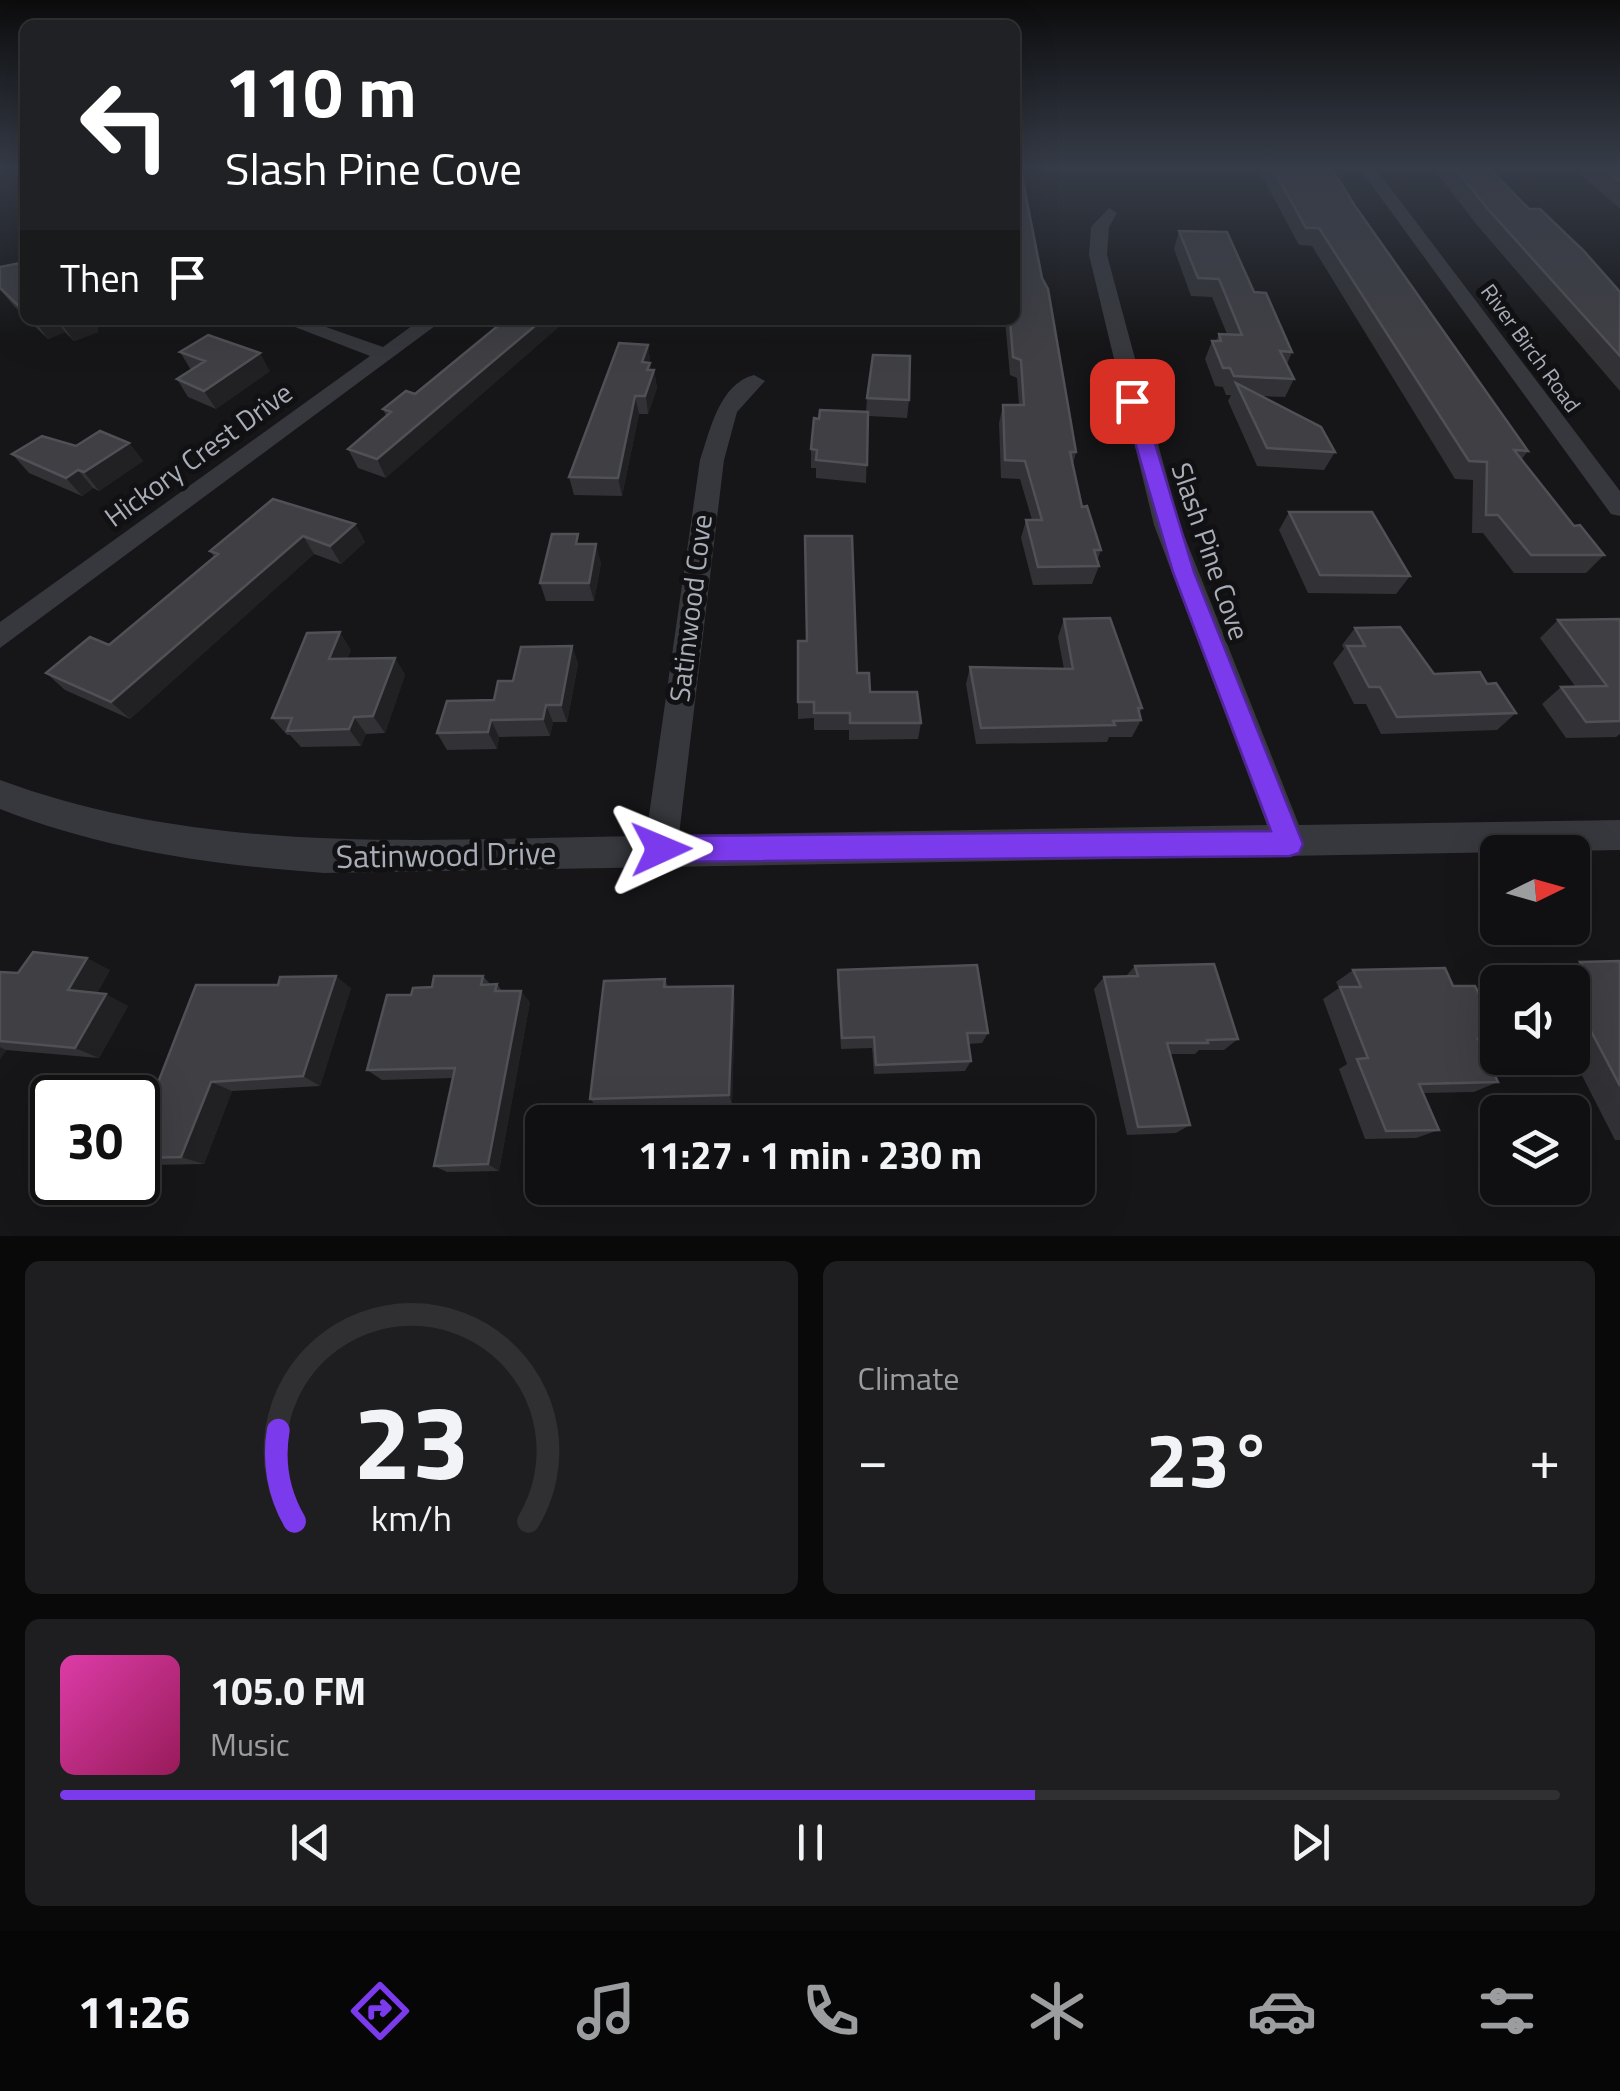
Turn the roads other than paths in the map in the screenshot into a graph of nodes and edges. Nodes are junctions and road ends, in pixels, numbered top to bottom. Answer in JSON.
{"nodes":[{"id":1,"x":1100,"y":227,"type":"edge"},
{"id":2,"x":1411,"y":227,"type":"edge"},
{"id":3,"x":301,"y":325,"type":"edge"},
{"id":4,"x":425,"y":325,"type":"edge"},
{"id":5,"x":385,"y":354,"type":"junction"},
{"id":6,"x":754,"y":381,"type":"dead end"},
{"id":7,"x":1620,"y":508,"type":"edge"},
{"id":8,"x":0,"y":637,"type":"edge"},
{"id":9,"x":0,"y":794,"type":"edge"},
{"id":10,"x":1620,"y":836,"type":"edge"},
{"id":11,"x":1290,"y":844,"type":"junction"},
{"id":12,"x":661,"y":849,"type":"junction"}],
"edges":[{"from":1,"to":11,"type":"street","name":"Slash Pine Cove"},
{"from":2,"to":7,"type":"street","name":"River Birch Road"},
{"from":3,"to":5,"type":"street"},
{"from":4,"to":5,"type":"street","name":"Hickory Crest Drive"},
{"from":5,"to":8,"type":"street","name":"Hickory Crest Drive"},
{"from":6,"to":12,"type":"street","name":"Satinwood Cove"},
{"from":9,"to":12,"type":"street","name":"Satinwood Drive"},
{"from":10,"to":11,"type":"street","name":"Satinwood Drive"},
{"from":11,"to":12,"type":"street","name":"Satinwood Drive"}]}
